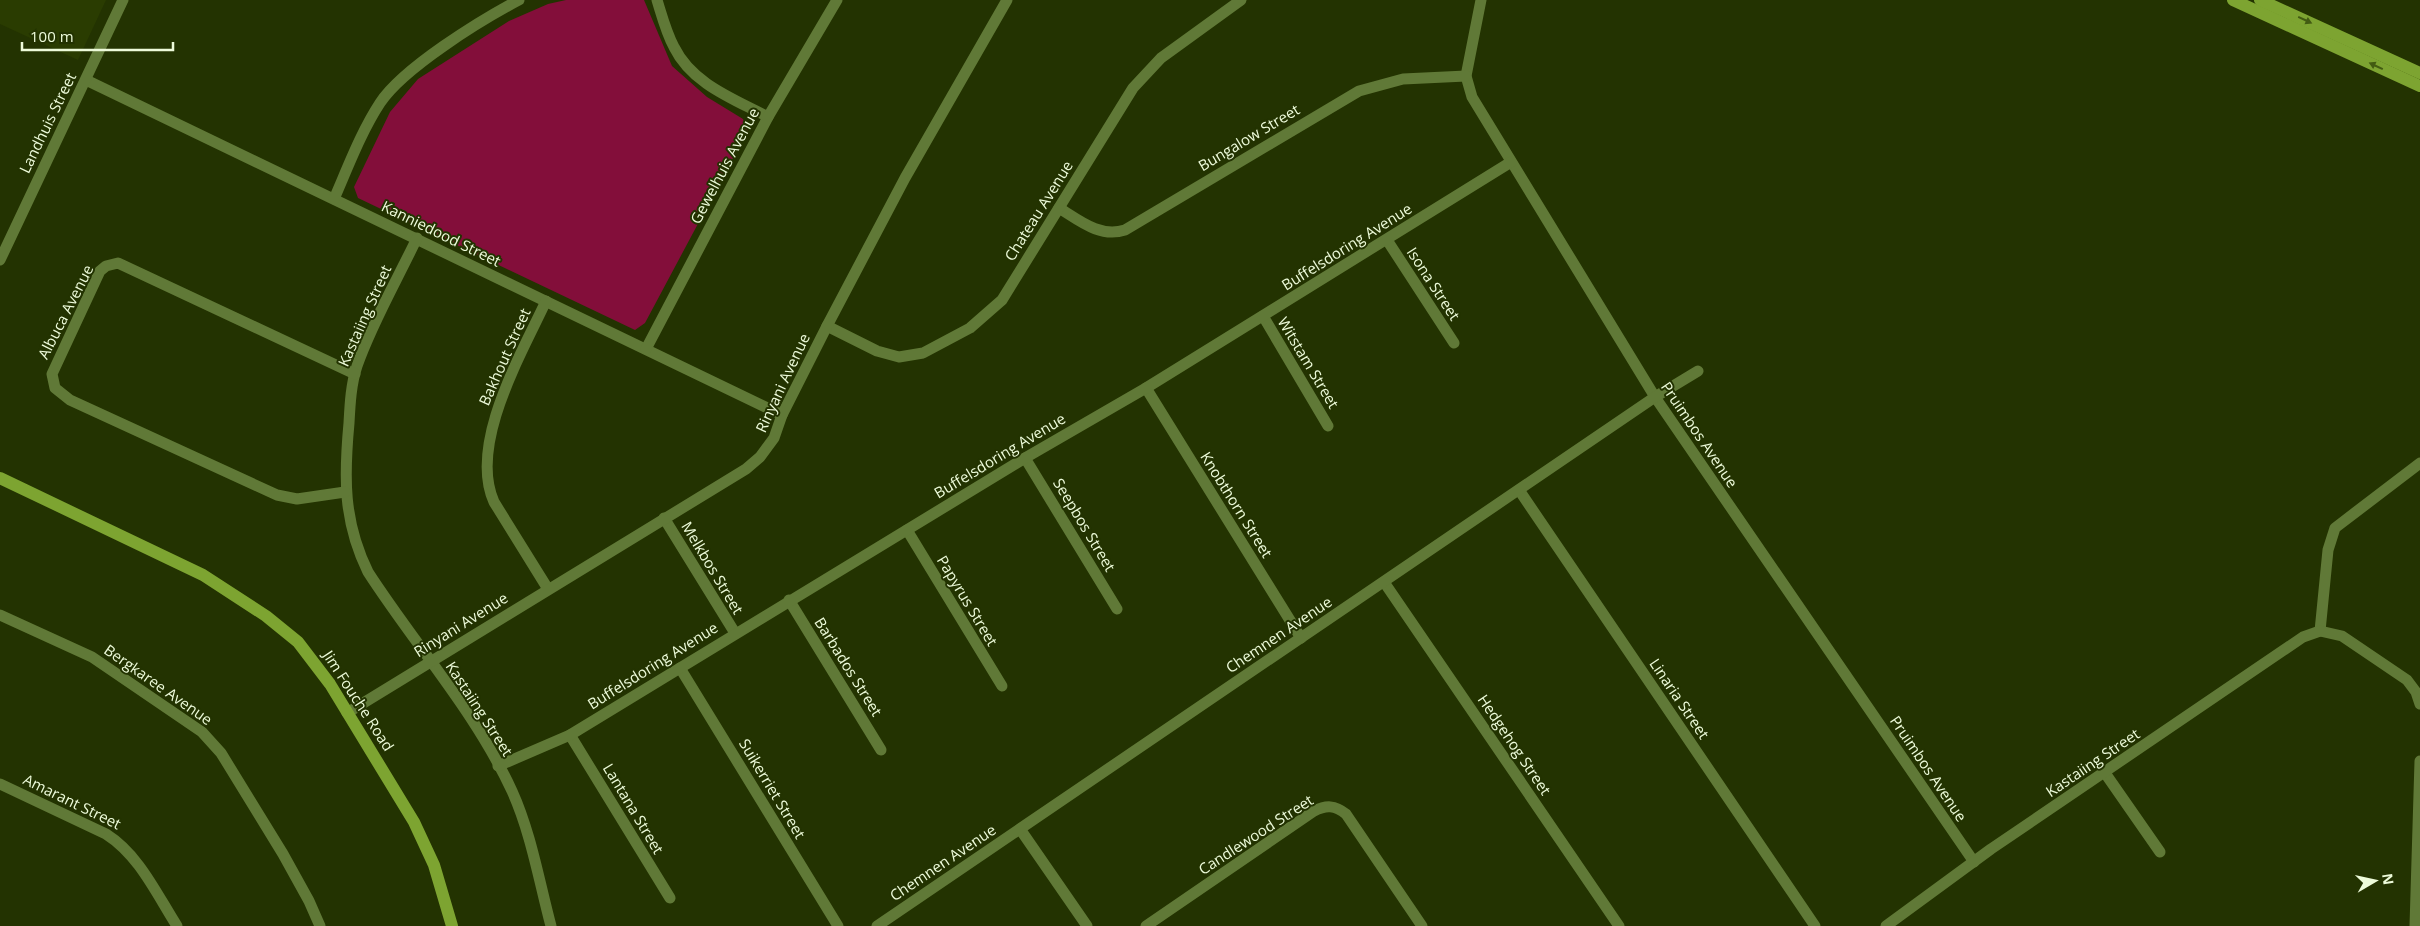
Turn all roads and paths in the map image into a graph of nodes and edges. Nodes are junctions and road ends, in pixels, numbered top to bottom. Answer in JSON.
{"nodes":[{"id":1,"x":123,"y":0,"type":"edge"},
{"id":2,"x":519,"y":0,"type":"edge"},
{"id":3,"x":656,"y":0,"type":"edge"},
{"id":4,"x":837,"y":0,"type":"edge"},
{"id":5,"x":1007,"y":0,"type":"edge"},
{"id":6,"x":1241,"y":0,"type":"edge"},
{"id":7,"x":1481,"y":0,"type":"edge"},
{"id":8,"x":2233,"y":0,"type":"edge"},
{"id":9,"x":2260,"y":0,"type":"edge"},
{"id":10,"x":2420,"y":73,"type":"edge"},
{"id":11,"x":1466,"y":76,"type":"junction"},
{"id":12,"x":86,"y":80,"type":"junction"},
{"id":13,"x":2420,"y":86,"type":"edge"},
{"id":14,"x":768,"y":117,"type":"junction"},
{"id":15,"x":1511,"y":162,"type":"junction"},
{"id":16,"x":334,"y":199,"type":"junction"},
{"id":17,"x":1059,"y":208,"type":"junction"},
{"id":18,"x":417,"y":238,"type":"junction"},
{"id":19,"x":1387,"y":240,"type":"junction"},
{"id":20,"x":0,"y":260,"type":"edge"},
{"id":21,"x":546,"y":301,"type":"junction"},
{"id":22,"x":1262,"y":316,"type":"junction"},
{"id":23,"x":827,"y":326,"type":"junction"},
{"id":24,"x":1454,"y":343,"type":"dead end"},
{"id":25,"x":646,"y":348,"type":"junction"},
{"id":26,"x":1698,"y":371,"type":"dead end"},
{"id":27,"x":355,"y":374,"type":"junction"},
{"id":28,"x":1146,"y":388,"type":"junction"},
{"id":29,"x":1655,"y":397,"type":"junction"},
{"id":30,"x":782,"y":415,"type":"junction"},
{"id":31,"x":1328,"y":426,"type":"dead end"},
{"id":32,"x":1025,"y":458,"type":"junction"},
{"id":33,"x":2420,"y":463,"type":"edge"},
{"id":34,"x":0,"y":478,"type":"edge"},
{"id":35,"x":1519,"y":490,"type":"junction"},
{"id":36,"x":345,"y":492,"type":"junction"},
{"id":37,"x":664,"y":518,"type":"junction"},
{"id":38,"x":907,"y":530,"type":"junction"},
{"id":39,"x":1384,"y":582,"type":"junction"},
{"id":40,"x":548,"y":589,"type":"junction"},
{"id":41,"x":789,"y":600,"type":"junction"},
{"id":42,"x":1117,"y":609,"type":"dead end"},
{"id":43,"x":0,"y":615,"type":"edge"},
{"id":44,"x":2320,"y":631,"type":"junction"},
{"id":45,"x":735,"y":633,"type":"junction"},
{"id":46,"x":1300,"y":638,"type":"junction"},
{"id":47,"x":430,"y":661,"type":"junction"},
{"id":48,"x":680,"y":668,"type":"junction"},
{"id":49,"x":1002,"y":686,"type":"dead end"},
{"id":50,"x":2420,"y":704,"type":"edge"},
{"id":51,"x":348,"y":713,"type":"junction"},
{"id":52,"x":570,"y":735,"type":"junction"},
{"id":53,"x":881,"y":750,"type":"dead end"},
{"id":54,"x":2420,"y":761,"type":"edge"},
{"id":55,"x":498,"y":766,"type":"junction"},
{"id":56,"x":2105,"y":773,"type":"junction"},
{"id":57,"x":0,"y":784,"type":"edge"},
{"id":58,"x":1020,"y":829,"type":"junction"},
{"id":59,"x":2160,"y":852,"type":"dead end"},
{"id":60,"x":1974,"y":862,"type":"junction"},
{"id":61,"x":670,"y":898,"type":"dead end"},
{"id":62,"x":176,"y":926,"type":"edge"},
{"id":63,"x":320,"y":926,"type":"edge"},
{"id":64,"x":452,"y":926,"type":"edge"},
{"id":65,"x":551,"y":926,"type":"edge"},
{"id":66,"x":838,"y":926,"type":"edge"},
{"id":67,"x":877,"y":926,"type":"edge"},
{"id":68,"x":1087,"y":926,"type":"edge"},
{"id":69,"x":1146,"y":926,"type":"edge"},
{"id":70,"x":1422,"y":926,"type":"edge"},
{"id":71,"x":1619,"y":926,"type":"edge"},
{"id":72,"x":1815,"y":926,"type":"edge"},
{"id":73,"x":1886,"y":926,"type":"edge"},
{"id":74,"x":2415,"y":926,"type":"edge"}],
"edges":[{"from":1,"to":12,"type":"street","name":"Landhuis Street"},
{"from":2,"to":16,"type":"street"},
{"from":3,"to":14,"type":"street"},
{"from":4,"to":14,"type":"street","name":"Gewelhuis Avenue"},
{"from":5,"to":23,"type":"street","name":"Rinyani Avenue"},
{"from":6,"to":17,"type":"street","name":"Chateau Avenue"},
{"from":7,"to":11,"type":"street","name":"Pruimbos Avenue"},
{"from":13,"to":8,"type":"street","one_way":true},
{"from":9,"to":10,"type":"street","one_way":true},
{"from":11,"to":15,"type":"street","name":"Pruimbos Avenue"},
{"from":11,"to":17,"type":"street","name":"Bungalow Street"},
{"from":12,"to":16,"type":"street","name":"Kanniedood Street"},
{"from":12,"to":20,"type":"street","name":"Landhuis Street"},
{"from":14,"to":25,"type":"street","name":"Gewelhuis Avenue"},
{"from":15,"to":19,"type":"street","name":"Buffelsdoring Avenue"},
{"from":15,"to":29,"type":"street","name":"Pruimbos Avenue"},
{"from":16,"to":18,"type":"street","name":"Kanniedood Street"},
{"from":17,"to":23,"type":"street","name":"Chateau Avenue"},
{"from":18,"to":21,"type":"street","name":"Kanniedood Street"},
{"from":18,"to":27,"type":"street","name":"Kastaiing Street"},
{"from":19,"to":22,"type":"street","name":"Buffelsdoring Avenue"},
{"from":19,"to":24,"type":"street","name":"Isona Street"},
{"from":21,"to":25,"type":"street","name":"Kanniedood Street"},
{"from":21,"to":40,"type":"street","name":"Bakhout Street"},
{"from":22,"to":28,"type":"street","name":"Buffelsdoring Avenue"},
{"from":22,"to":31,"type":"street","name":"Witstam Street"},
{"from":23,"to":30,"type":"street","name":"Rinyani Avenue"},
{"from":25,"to":30,"type":"street","name":"Kanniedood Street"},
{"from":26,"to":29,"type":"street","name":"Chemnen Avenue"},
{"from":27,"to":36,"type":"street","name":"Kastaiing Street"},
{"from":27,"to":36,"type":"street","name":"Albuca Avenue"},
{"from":28,"to":32,"type":"street","name":"Buffelsdoring Avenue"},
{"from":28,"to":46,"type":"street","name":"Knobthorn Street"},
{"from":29,"to":35,"type":"street","name":"Chemnen Avenue"},
{"from":29,"to":60,"type":"street","name":"Pruimbos Avenue"},
{"from":30,"to":37,"type":"street","name":"Rinyani Avenue"},
{"from":32,"to":38,"type":"street","name":"Buffelsdoring Avenue"},
{"from":32,"to":42,"type":"street","name":"Seepbos Street"},
{"from":33,"to":44,"type":"street"},
{"from":34,"to":51,"type":"street","name":"Jim Fouche Road"},
{"from":35,"to":39,"type":"street","name":"Chemnen Avenue"},
{"from":35,"to":72,"type":"street","name":"Linaria Street"},
{"from":36,"to":47,"type":"street","name":"Kastaiing Street"},
{"from":37,"to":40,"type":"street","name":"Rinyani Avenue"},
{"from":37,"to":45,"type":"street","name":"Melkbos Street"},
{"from":38,"to":41,"type":"street","name":"Buffelsdoring Avenue"},
{"from":38,"to":49,"type":"street","name":"Papyrus Street"},
{"from":39,"to":46,"type":"street","name":"Chemnen Avenue"},
{"from":39,"to":71,"type":"street","name":"Hedgehog Street"},
{"from":40,"to":47,"type":"street","name":"Rinyani Avenue"},
{"from":41,"to":45,"type":"street","name":"Buffelsdoring Avenue"},
{"from":41,"to":53,"type":"street","name":"Barbados Street"},
{"from":43,"to":63,"type":"street","name":"Bergkaree Avenue"},
{"from":44,"to":50,"type":"street"},
{"from":44,"to":56,"type":"street","name":"Kastaiing Street"},
{"from":45,"to":48,"type":"street","name":"Buffelsdoring Avenue"},
{"from":46,"to":58,"type":"street","name":"Chemnen Avenue"},
{"from":47,"to":51,"type":"street","name":"Rinyani Avenue"},
{"from":47,"to":55,"type":"street","name":"Kastaiing Street"},
{"from":48,"to":52,"type":"street","name":"Buffelsdoring Avenue"},
{"from":48,"to":66,"type":"street","name":"Suikerriet Street"},
{"from":51,"to":64,"type":"street","name":"Jim Fouche Road"},
{"from":52,"to":55,"type":"street","name":"Buffelsdoring Avenue"},
{"from":52,"to":61,"type":"street","name":"Lantana Street"},
{"from":54,"to":74,"type":"street"},
{"from":55,"to":65,"type":"street","name":"Kastaiing Street"},
{"from":56,"to":59,"type":"street"},
{"from":56,"to":60,"type":"street","name":"Kastaiing Street"},
{"from":57,"to":62,"type":"street","name":"Amarant Street"},
{"from":58,"to":67,"type":"street","name":"Chemnen Avenue"},
{"from":58,"to":68,"type":"street"},
{"from":60,"to":73,"type":"street","name":"Kastaiing Street"},
{"from":69,"to":70,"type":"street","name":"Candlewood Street"}]}
